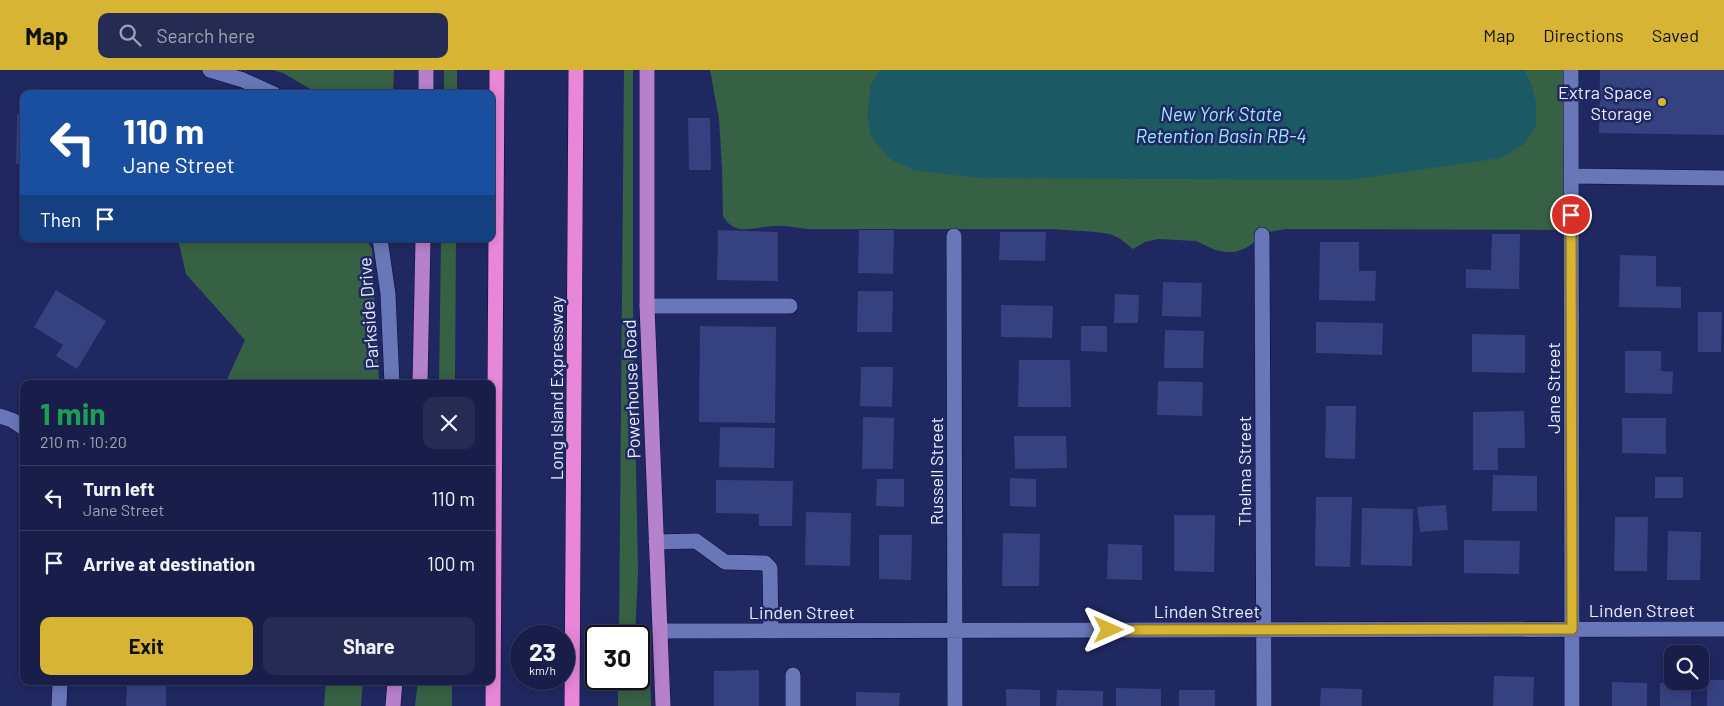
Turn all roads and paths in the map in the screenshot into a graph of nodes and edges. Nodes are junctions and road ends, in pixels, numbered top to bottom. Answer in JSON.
{"nodes":[{"id":1,"x":426,"y":70,"type":"edge"},
{"id":2,"x":498,"y":70,"type":"edge"},
{"id":3,"x":576,"y":70,"type":"edge"},
{"id":4,"x":648,"y":70,"type":"edge"},
{"id":5,"x":1571,"y":70,"type":"edge"},
{"id":6,"x":217,"y":72,"type":"edge"},
{"id":7,"x":265,"y":90,"type":"edge"},
{"id":8,"x":426,"y":90,"type":"edge"},
{"id":9,"x":1571,"y":176,"type":"junction"},
{"id":10,"x":1724,"y":178,"type":"edge"},
{"id":11,"x":1262,"y":235,"type":"dead end"},
{"id":12,"x":954,"y":236,"type":"dead end"},
{"id":13,"x":380,"y":242,"type":"edge"},
{"id":14,"x":423,"y":242,"type":"edge"},
{"id":15,"x":647,"y":306,"type":"junction"},
{"id":16,"x":790,"y":306,"type":"dead end"},
{"id":17,"x":392,"y":380,"type":"edge"},
{"id":18,"x":420,"y":380,"type":"edge"},
{"id":19,"x":0,"y":416,"type":"edge"},
{"id":20,"x":20,"y":425,"type":"edge"},
{"id":21,"x":495,"y":452,"type":"edge"},
{"id":22,"x":656,"y":542,"type":"junction"},
{"id":23,"x":1572,"y":629,"type":"junction"},
{"id":24,"x":1724,"y":629,"type":"edge"},
{"id":25,"x":1264,"y":630,"type":"junction"},
{"id":26,"x":660,"y":631,"type":"junction"},
{"id":27,"x":771,"y":631,"type":"junction"},
{"id":28,"x":955,"y":631,"type":"junction"},
{"id":29,"x":793,"y":675,"type":"dead end"},
{"id":30,"x":60,"y":685,"type":"edge"},
{"id":31,"x":395,"y":685,"type":"edge"},
{"id":32,"x":493,"y":685,"type":"edge"},
{"id":33,"x":59,"y":706,"type":"edge"},
{"id":34,"x":393,"y":706,"type":"edge"},
{"id":35,"x":493,"y":706,"type":"edge"},
{"id":36,"x":572,"y":706,"type":"edge"},
{"id":37,"x":663,"y":706,"type":"edge"},
{"id":38,"x":793,"y":706,"type":"edge"},
{"id":39,"x":955,"y":706,"type":"edge"},
{"id":40,"x":1264,"y":706,"type":"edge"},
{"id":41,"x":1572,"y":706,"type":"edge"}],
"edges":[{"from":1,"to":8,"type":"main road"},
{"from":2,"to":21,"type":"highway"},
{"from":3,"to":36,"type":"highway","name":"Long Island Expressway"},
{"from":4,"to":15,"type":"main road","name":"Powerhouse Road"},
{"from":5,"to":9,"type":"street","name":"Jane Street"},
{"from":6,"to":7,"type":"street"},
{"from":9,"to":10,"type":"street"},
{"from":9,"to":23,"type":"street","name":"Jane Street"},
{"from":11,"to":25,"type":"street","name":"Thelma Street"},
{"from":12,"to":28,"type":"street","name":"Russell Street"},
{"from":13,"to":17,"type":"street","name":"Parkside Drive"},
{"from":14,"to":18,"type":"main road"},
{"from":15,"to":16,"type":"street"},
{"from":15,"to":22,"type":"main road","name":"Powerhouse Road"},
{"from":19,"to":20,"type":"street"},
{"from":22,"to":26,"type":"main road","name":"Powerhouse Road"},
{"from":22,"to":27,"type":"street"},
{"from":23,"to":24,"type":"street","name":"Linden Street"},
{"from":23,"to":25,"type":"street","name":"Linden Street"},
{"from":23,"to":41,"type":"street","name":"Jane Street"},
{"from":25,"to":28,"type":"street","name":"Linden Street"},
{"from":25,"to":40,"type":"street","name":"Thelma Street"},
{"from":26,"to":27,"type":"street","name":"Linden Street"},
{"from":26,"to":37,"type":"main road","name":"Powerhouse Road"},
{"from":27,"to":28,"type":"street","name":"Linden Street"},
{"from":28,"to":39,"type":"street","name":"Russell Street"},
{"from":29,"to":38,"type":"street"},
{"from":30,"to":33,"type":"street"},
{"from":31,"to":34,"type":"main road"},
{"from":32,"to":35,"type":"highway"}]}
